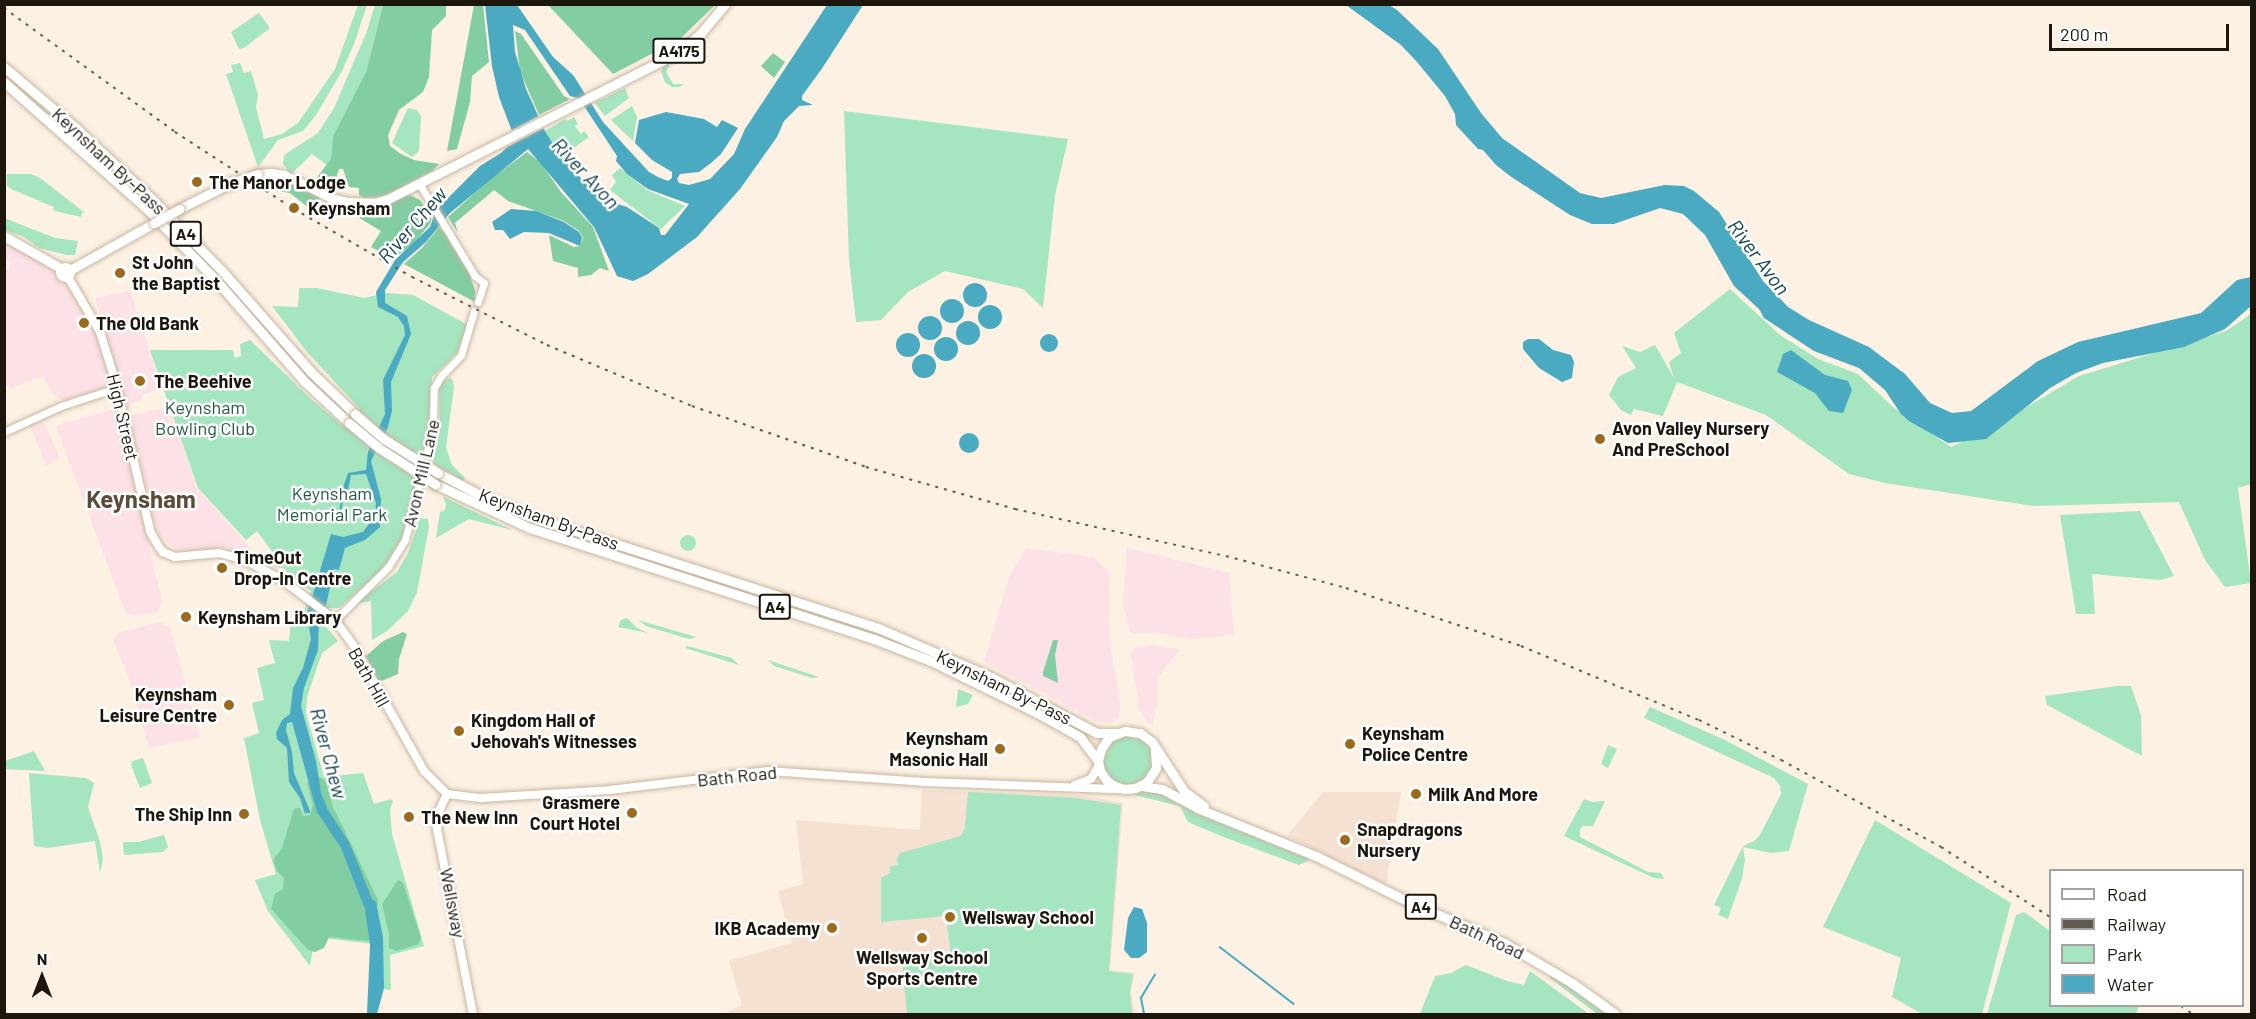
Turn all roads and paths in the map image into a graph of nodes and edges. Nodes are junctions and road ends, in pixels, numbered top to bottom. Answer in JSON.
{"nodes":[{"id":1,"x":725,"y":4,"type":"edge"},
{"id":2,"x":4,"y":67,"type":"edge"},
{"id":3,"x":4,"y":82,"type":"edge"},
{"id":4,"x":420,"y":185,"type":"junction"},
{"id":5,"x":4,"y":236,"type":"edge"},
{"id":6,"x":67,"y":272,"type":"junction"},
{"id":7,"x":478,"y":303,"type":"dead end"},
{"id":8,"x":474,"y":310,"type":"dead end"},
{"id":9,"x":116,"y":387,"type":"junction"},
{"id":10,"x":4,"y":432,"type":"edge"},
{"id":11,"x":208,"y":554,"type":"joint"},
{"id":12,"x":335,"y":620,"type":"junction"},
{"id":13,"x":1116,"y":733,"type":"junction"},
{"id":14,"x":1155,"y":749,"type":"junction"},
{"id":15,"x":1099,"y":762,"type":"junction"},
{"id":16,"x":1142,"y":786,"type":"junction"},
{"id":17,"x":1065,"y":787,"type":"junction"},
{"id":18,"x":1124,"y":789,"type":"junction"},
{"id":19,"x":447,"y":794,"type":"junction"},
{"id":20,"x":1218,"y":816,"type":"junction"},
{"id":21,"x":473,"y":1014,"type":"edge"},
{"id":22,"x":1616,"y":1014,"type":"edge"}],
"edges":[{"from":1,"to":4,"type":"main road","number":"A4175"},
{"from":2,"to":13,"type":"main road","name":"Keynsham By-Pass","number":"A4","bridge":true},
{"from":3,"to":15,"type":"main road","name":"Keynsham By-Pass","number":"A4","bridge":true},
{"from":4,"to":6,"type":"main road","number":"A4175","bridge":true},
{"from":4,"to":7,"type":"street"},
{"from":5,"to":6,"type":"main road"},
{"from":6,"to":9,"type":"main road","name":"High Street"},
{"from":8,"to":12,"type":"street","name":"Avon Mill Lane"},
{"from":9,"to":10,"type":"street"},
{"from":9,"to":11,"type":"main road","name":"High Street"},
{"from":11,"to":12,"type":"main road","name":"Bath Hill"},
{"from":12,"to":19,"type":"main road","name":"Bath Hill"},
{"from":13,"to":14,"type":"main road","number":"A4"},
{"from":13,"to":15,"type":"main road"},
{"from":14,"to":16,"type":"main road"},
{"from":14,"to":20,"type":"main road","number":"A4"},
{"from":15,"to":17,"type":"main road","name":"Bath Road"},
{"from":15,"to":18,"type":"main road","number":"A4"},
{"from":16,"to":18,"type":"main road","number":"A4"},
{"from":16,"to":20,"type":"main road","number":"A4"},
{"from":17,"to":18,"type":"main road","name":"Bath Road"},
{"from":17,"to":19,"type":"main road","name":"Bath Road"},
{"from":19,"to":21,"type":"main road","name":"Wellsway"},
{"from":20,"to":22,"type":"main road","name":"Bath Road","number":"A4"}]}
